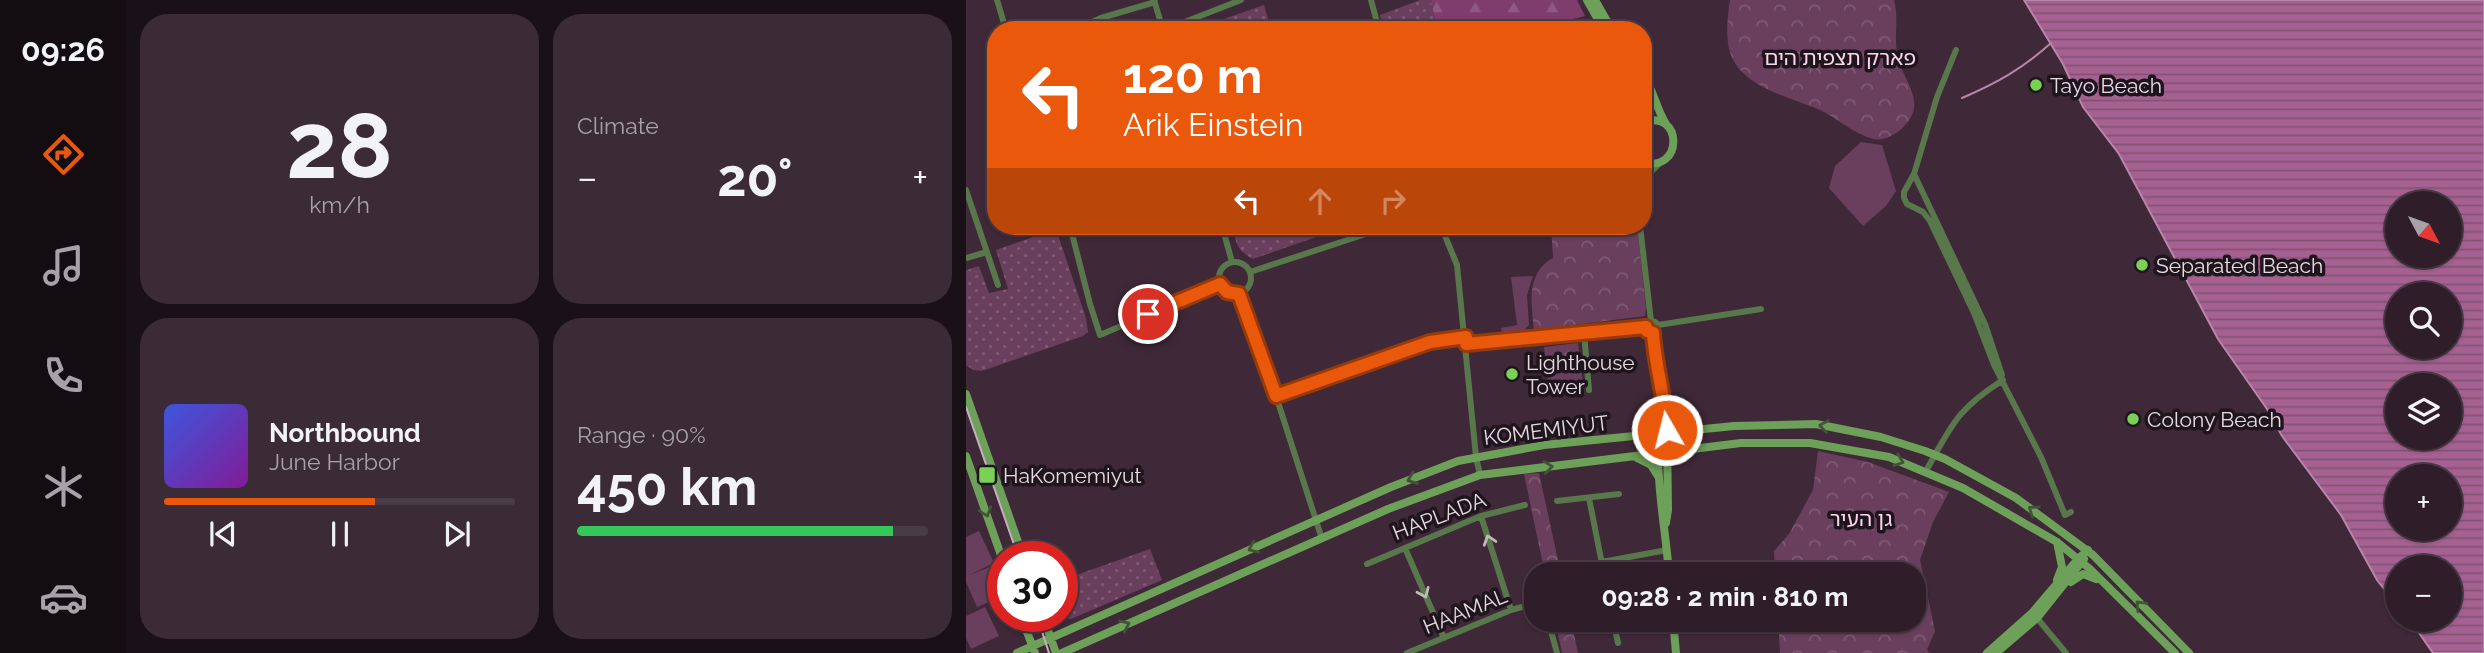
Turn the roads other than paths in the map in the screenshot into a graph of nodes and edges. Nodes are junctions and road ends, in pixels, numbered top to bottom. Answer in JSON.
{"nodes":[{"id":1,"x":997,"y":0,"type":"edge"},
{"id":2,"x":1241,"y":0,"type":"edge"},
{"id":3,"x":1371,"y":0,"type":"edge"},
{"id":4,"x":1587,"y":0,"type":"edge"},
{"id":5,"x":1595,"y":0,"type":"edge"},
{"id":6,"x":1154,"y":1,"type":"edge"},
{"id":7,"x":1003,"y":21,"type":"edge"},
{"id":8,"x":1096,"y":21,"type":"edge"},
{"id":9,"x":1160,"y":21,"type":"edge"},
{"id":10,"x":1186,"y":21,"type":"edge"},
{"id":11,"x":1377,"y":21,"type":"edge"},
{"id":12,"x":1599,"y":21,"type":"edge"},
{"id":13,"x":1607,"y":21,"type":"edge"},
{"id":14,"x":1956,"y":50,"type":"dead end"},
{"id":15,"x":1652,"y":90,"type":"edge"},
{"id":16,"x":1652,"y":120,"type":"edge"},
{"id":17,"x":1666,"y":124,"type":"junction"},
{"id":18,"x":1652,"y":162,"type":"edge"},
{"id":19,"x":1661,"y":162,"type":"junction"},
{"id":20,"x":1652,"y":169,"type":"edge"},
{"id":21,"x":1914,"y":174,"type":"junction"},
{"id":22,"x":966,"y":190,"type":"edge"},
{"id":23,"x":1905,"y":191,"type":"junction"},
{"id":24,"x":1923,"y":193,"type":"junction"},
{"id":25,"x":1072,"y":235,"type":"edge"},
{"id":26,"x":1224,"y":235,"type":"edge"},
{"id":27,"x":1363,"y":235,"type":"edge"},
{"id":28,"x":1445,"y":235,"type":"edge"},
{"id":29,"x":1641,"y":235,"type":"edge"},
{"id":30,"x":987,"y":252,"type":"junction"},
{"id":31,"x":966,"y":258,"type":"edge"},
{"id":32,"x":1232,"y":262,"type":"junction"},
{"id":33,"x":1250,"y":272,"type":"junction"},
{"id":34,"x":1220,"y":284,"type":"junction"},
{"id":35,"x":998,"y":285,"type":"dead end"},
{"id":36,"x":1239,"y":294,"type":"junction"},
{"id":37,"x":1761,"y":309,"type":"dead end"},
{"id":38,"x":1651,"y":321,"type":"junction"},
{"id":39,"x":1658,"y":325,"type":"junction"},
{"id":40,"x":1646,"y":327,"type":"junction"},
{"id":41,"x":1653,"y":333,"type":"junction"},
{"id":42,"x":1584,"y":334,"type":"junction"},
{"id":43,"x":1466,"y":340,"type":"junction"},
{"id":44,"x":2003,"y":380,"type":"junction"},
{"id":45,"x":1589,"y":390,"type":"dead end"},
{"id":46,"x":966,"y":394,"type":"edge"},
{"id":47,"x":1276,"y":396,"type":"junction"},
{"id":48,"x":1662,"y":413,"type":"junction"},
{"id":49,"x":1688,"y":431,"type":"junction"},
{"id":50,"x":1667,"y":434,"type":"junction"},
{"id":51,"x":1657,"y":435,"type":"junction"},
{"id":52,"x":1634,"y":437,"type":"junction"},
{"id":53,"x":1686,"y":450,"type":"junction"},
{"id":54,"x":1668,"y":452,"type":"junction"},
{"id":55,"x":1658,"y":454,"type":"junction"},
{"id":56,"x":1935,"y":455,"type":"junction"},
{"id":57,"x":966,"y":456,"type":"edge"},
{"id":58,"x":1476,"y":457,"type":"junction"},
{"id":59,"x":1634,"y":457,"type":"junction"},
{"id":60,"x":1668,"y":471,"type":"junction"},
{"id":61,"x":1926,"y":471,"type":"junction"},
{"id":62,"x":1480,"y":475,"type":"junction"},
{"id":63,"x":1658,"y":476,"type":"junction"},
{"id":64,"x":1619,"y":494,"type":"dead end"},
{"id":65,"x":1589,"y":498,"type":"junction"},
{"id":66,"x":1557,"y":501,"type":"dead end"},
{"id":67,"x":1525,"y":505,"type":"dead end"},
{"id":68,"x":2071,"y":512,"type":"dead end"},
{"id":69,"x":1481,"y":516,"type":"junction"},
{"id":70,"x":1315,"y":521,"type":"junction"},
{"id":71,"x":1665,"y":526,"type":"junction"},
{"id":72,"x":1322,"y":539,"type":"junction"},
{"id":73,"x":996,"y":541,"type":"edge"},
{"id":74,"x":1018,"y":541,"type":"edge"},
{"id":75,"x":2057,"y":542,"type":"junction"},
{"id":76,"x":1405,"y":548,"type":"junction"},
{"id":77,"x":1667,"y":550,"type":"junction"},
{"id":78,"x":2088,"y":550,"type":"junction"},
{"id":79,"x":2080,"y":561,"type":"junction"},
{"id":80,"x":1602,"y":562,"type":"joint"},
{"id":81,"x":1668,"y":562,"type":"edge"},
{"id":82,"x":1367,"y":564,"type":"dead end"},
{"id":83,"x":2055,"y":591,"type":"junction"},
{"id":84,"x":2113,"y":591,"type":"junction"},
{"id":85,"x":1524,"y":607,"type":"edge"},
{"id":86,"x":1511,"y":610,"type":"junction"},
{"id":87,"x":2037,"y":618,"type":"junction"},
{"id":88,"x":1078,"y":626,"type":"edge"},
{"id":89,"x":1023,"y":632,"type":"edge"},
{"id":90,"x":1027,"y":632,"type":"edge"},
{"id":91,"x":1048,"y":632,"type":"edge"},
{"id":92,"x":1065,"y":632,"type":"edge"},
{"id":93,"x":1552,"y":632,"type":"edge"},
{"id":94,"x":1616,"y":632,"type":"edge"},
{"id":95,"x":1674,"y":632,"type":"edge"},
{"id":96,"x":1050,"y":638,"type":"junction"},
{"id":97,"x":1444,"y":638,"type":"junction"},
{"id":98,"x":1618,"y":643,"type":"dead end"},
{"id":99,"x":1033,"y":649,"type":"edge"},
{"id":100,"x":1016,"y":653,"type":"edge"},
{"id":101,"x":1056,"y":653,"type":"edge"},
{"id":102,"x":1062,"y":653,"type":"edge"},
{"id":103,"x":1409,"y":653,"type":"edge"},
{"id":104,"x":1558,"y":653,"type":"edge"},
{"id":105,"x":1676,"y":653,"type":"edge"},
{"id":106,"x":1987,"y":653,"type":"edge"},
{"id":107,"x":1996,"y":653,"type":"edge"},
{"id":108,"x":2066,"y":653,"type":"edge"},
{"id":109,"x":2175,"y":653,"type":"edge"},
{"id":110,"x":2189,"y":653,"type":"edge"}],
"edges":[{"from":1,"to":7,"type":"street"},
{"from":2,"to":10,"type":"street"},
{"from":3,"to":11,"type":"street"},
{"from":4,"to":12,"type":"main road"},
{"from":5,"to":13,"type":"main road"},
{"from":6,"to":8,"type":"street"},
{"from":6,"to":9,"type":"street"},
{"from":14,"to":21,"type":"street"},
{"from":15,"to":17,"type":"main road"},
{"from":16,"to":17,"type":"main road"},
{"from":17,"to":19,"type":"main road"},
{"from":18,"to":19,"type":"main road"},
{"from":19,"to":20,"type":"street"},
{"from":21,"to":23,"type":"street"},
{"from":21,"to":24,"type":"street"},
{"from":22,"to":30,"type":"street"},
{"from":23,"to":24,"type":"street"},
{"from":23,"to":44,"type":"street"},
{"from":24,"to":44,"type":"street"},
{"from":25,"to":34,"type":"street"},
{"from":26,"to":32,"type":"street"},
{"from":27,"to":33,"type":"street"},
{"from":28,"to":43,"type":"street"},
{"from":29,"to":38,"type":"street"},
{"from":30,"to":31,"type":"street"},
{"from":30,"to":35,"type":"street"},
{"from":32,"to":33,"type":"street"},
{"from":32,"to":34,"type":"street"},
{"from":33,"to":36,"type":"street"},
{"from":34,"to":36,"type":"street"},
{"from":36,"to":47,"type":"street"},
{"from":37,"to":39,"type":"street"},
{"from":38,"to":39,"type":"street"},
{"from":38,"to":40,"type":"street"},
{"from":39,"to":41,"type":"street"},
{"from":40,"to":41,"type":"street"},
{"from":40,"to":42,"type":"street"},
{"from":41,"to":48,"type":"street"},
{"from":42,"to":43,"type":"street"},
{"from":42,"to":45,"type":"street"},
{"from":43,"to":47,"type":"street"},
{"from":43,"to":58,"type":"street"},
{"from":44,"to":56,"type":"street"},
{"from":44,"to":68,"type":"street"},
{"from":46,"to":74,"type":"main road"},
{"from":47,"to":70,"type":"street"},
{"from":48,"to":49,"type":"main road"},
{"from":48,"to":50,"type":"street"},
{"from":48,"to":51,"type":"street"},
{"from":48,"to":52,"type":"main road"},
{"from":49,"to":50,"type":"main road","name":"KOMEMIYUT"},
{"from":56,"to":49,"type":"main road","name":"KOMEMIYUT","one_way":true},
{"from":50,"to":51,"type":"main road","name":"KOMEMIYUT"},
{"from":50,"to":54,"type":"main road"},
{"from":51,"to":52,"type":"main road","name":"KOMEMIYUT"},
{"from":51,"to":55,"type":"street"},
{"from":52,"to":58,"type":"main road","name":"KOMEMIYUT"},
{"from":53,"to":54,"type":"main road","name":"KOMEMIYUT"},
{"from":53,"to":60,"type":"main road"},
{"from":53,"to":61,"type":"main road","name":"KOMEMIYUT","one_way":true},
{"from":54,"to":55,"type":"main road","name":"KOMEMIYUT"},
{"from":54,"to":60,"type":"main road"},
{"from":55,"to":59,"type":"main road","name":"KOMEMIYUT"},
{"from":55,"to":63,"type":"main road"},
{"from":56,"to":61,"type":"street"},
{"from":78,"to":56,"type":"main road","name":"KOMEMIYUT","one_way":true},
{"from":57,"to":73,"type":"main road","one_way":true},
{"from":58,"to":62,"type":"street"},
{"from":58,"to":70,"type":"main road","name":"KOMEMIYUT","one_way":true},
{"from":62,"to":59,"type":"main road","name":"KOMEMIYUT","one_way":true},
{"from":59,"to":63,"type":"main road"},
{"from":60,"to":71,"type":"main road"},
{"from":61,"to":75,"type":"main road","name":"KOMEMIYUT"},
{"from":62,"to":72,"type":"main road","name":"KOMEMIYUT"},
{"from":63,"to":71,"type":"main road"},
{"from":64,"to":65,"type":"street"},
{"from":65,"to":66,"type":"street"},
{"from":65,"to":80,"type":"street"},
{"from":67,"to":69,"type":"street","name":"HAPLADA"},
{"from":69,"to":76,"type":"street","name":"HAPLADA"},
{"from":86,"to":69,"type":"street","one_way":true},
{"from":70,"to":72,"type":"street"},
{"from":70,"to":88,"type":"main road","name":"KOMEMIYUT","one_way":true},
{"from":71,"to":77,"type":"main road"},
{"from":102,"to":72,"type":"main road","name":"KOMEMIYUT","one_way":true},
{"from":75,"to":79,"type":"main road","name":"KOMEMIYUT"},
{"from":75,"to":83,"type":"main road"},
{"from":76,"to":82,"type":"street","name":"HAPLADA"},
{"from":76,"to":97,"type":"street","one_way":true},
{"from":77,"to":80,"type":"street"},
{"from":77,"to":81,"type":"main road"},
{"from":78,"to":79,"type":"main road"},
{"from":110,"to":78,"type":"main road","name":"KOMEMIYUT","one_way":true},
{"from":79,"to":83,"type":"main road"},
{"from":79,"to":84,"type":"main road","name":"KOMEMIYUT"},
{"from":83,"to":84,"type":"main road"},
{"from":83,"to":87,"type":"main road"},
{"from":83,"to":106,"type":"main road"},
{"from":84,"to":109,"type":"main road"},
{"from":85,"to":86,"type":"street","name":"HAAMAL"},
{"from":86,"to":97,"type":"street","name":"HAAMAL"},
{"from":87,"to":107,"type":"main road"},
{"from":87,"to":108,"type":"street"},
{"from":89,"to":100,"type":"main road"},
{"from":90,"to":99,"type":"main road"},
{"from":91,"to":96,"type":"main road"},
{"from":92,"to":96,"type":"main road","name":"KOMEMIYUT"},
{"from":93,"to":104,"type":"street"},
{"from":94,"to":98,"type":"street"},
{"from":95,"to":105,"type":"main road"},
{"from":96,"to":99,"type":"main road","name":"KOMEMIYUT"},
{"from":96,"to":101,"type":"main road"},
{"from":97,"to":103,"type":"street","name":"HAAMAL"},
{"from":99,"to":100,"type":"main road","name":"KOMEMIYUT"}]}
